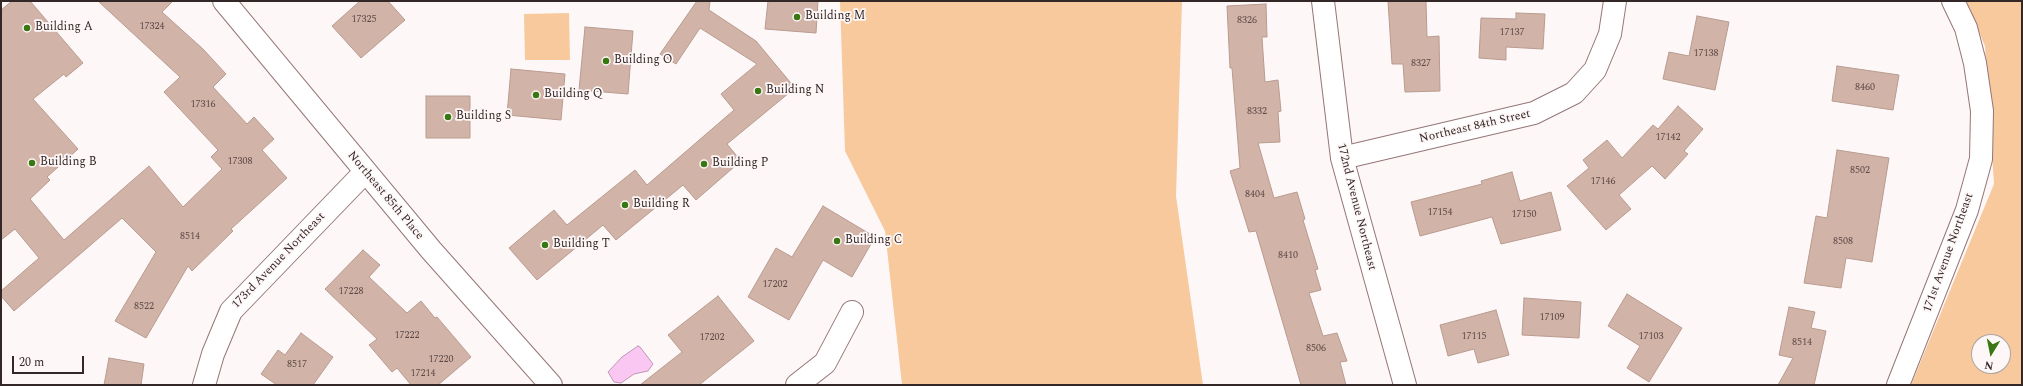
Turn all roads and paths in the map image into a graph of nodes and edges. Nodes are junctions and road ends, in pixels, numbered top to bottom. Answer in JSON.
{"nodes":[{"id":1,"x":224,"y":1,"type":"edge"},
{"id":2,"x":1323,"y":1,"type":"edge"},
{"id":3,"x":1615,"y":1,"type":"edge"},
{"id":4,"x":1953,"y":1,"type":"edge"},
{"id":5,"x":1342,"y":158,"type":"junction"},
{"id":6,"x":365,"y":172,"type":"junction"},
{"id":7,"x":852,"y":312,"type":"dead end"},
{"id":8,"x":204,"y":385,"type":"edge"},
{"id":9,"x":551,"y":385,"type":"edge"},
{"id":10,"x":797,"y":385,"type":"edge"},
{"id":11,"x":1405,"y":385,"type":"edge"},
{"id":12,"x":1898,"y":385,"type":"edge"}],
"edges":[{"from":1,"to":6,"type":"street","name":"Northeast 85th Place"},
{"from":2,"to":5,"type":"street","name":"172nd Avenue Northeast"},
{"from":3,"to":5,"type":"street","name":"Northeast 84th Street"},
{"from":4,"to":12,"type":"street","name":"171st Avenue Northeast"},
{"from":5,"to":11,"type":"street","name":"172nd Avenue Northeast"},
{"from":6,"to":8,"type":"street","name":"173rd Avenue Northeast"},
{"from":6,"to":9,"type":"street","name":"Northeast 85th Place"},
{"from":7,"to":10,"type":"street"}]}
